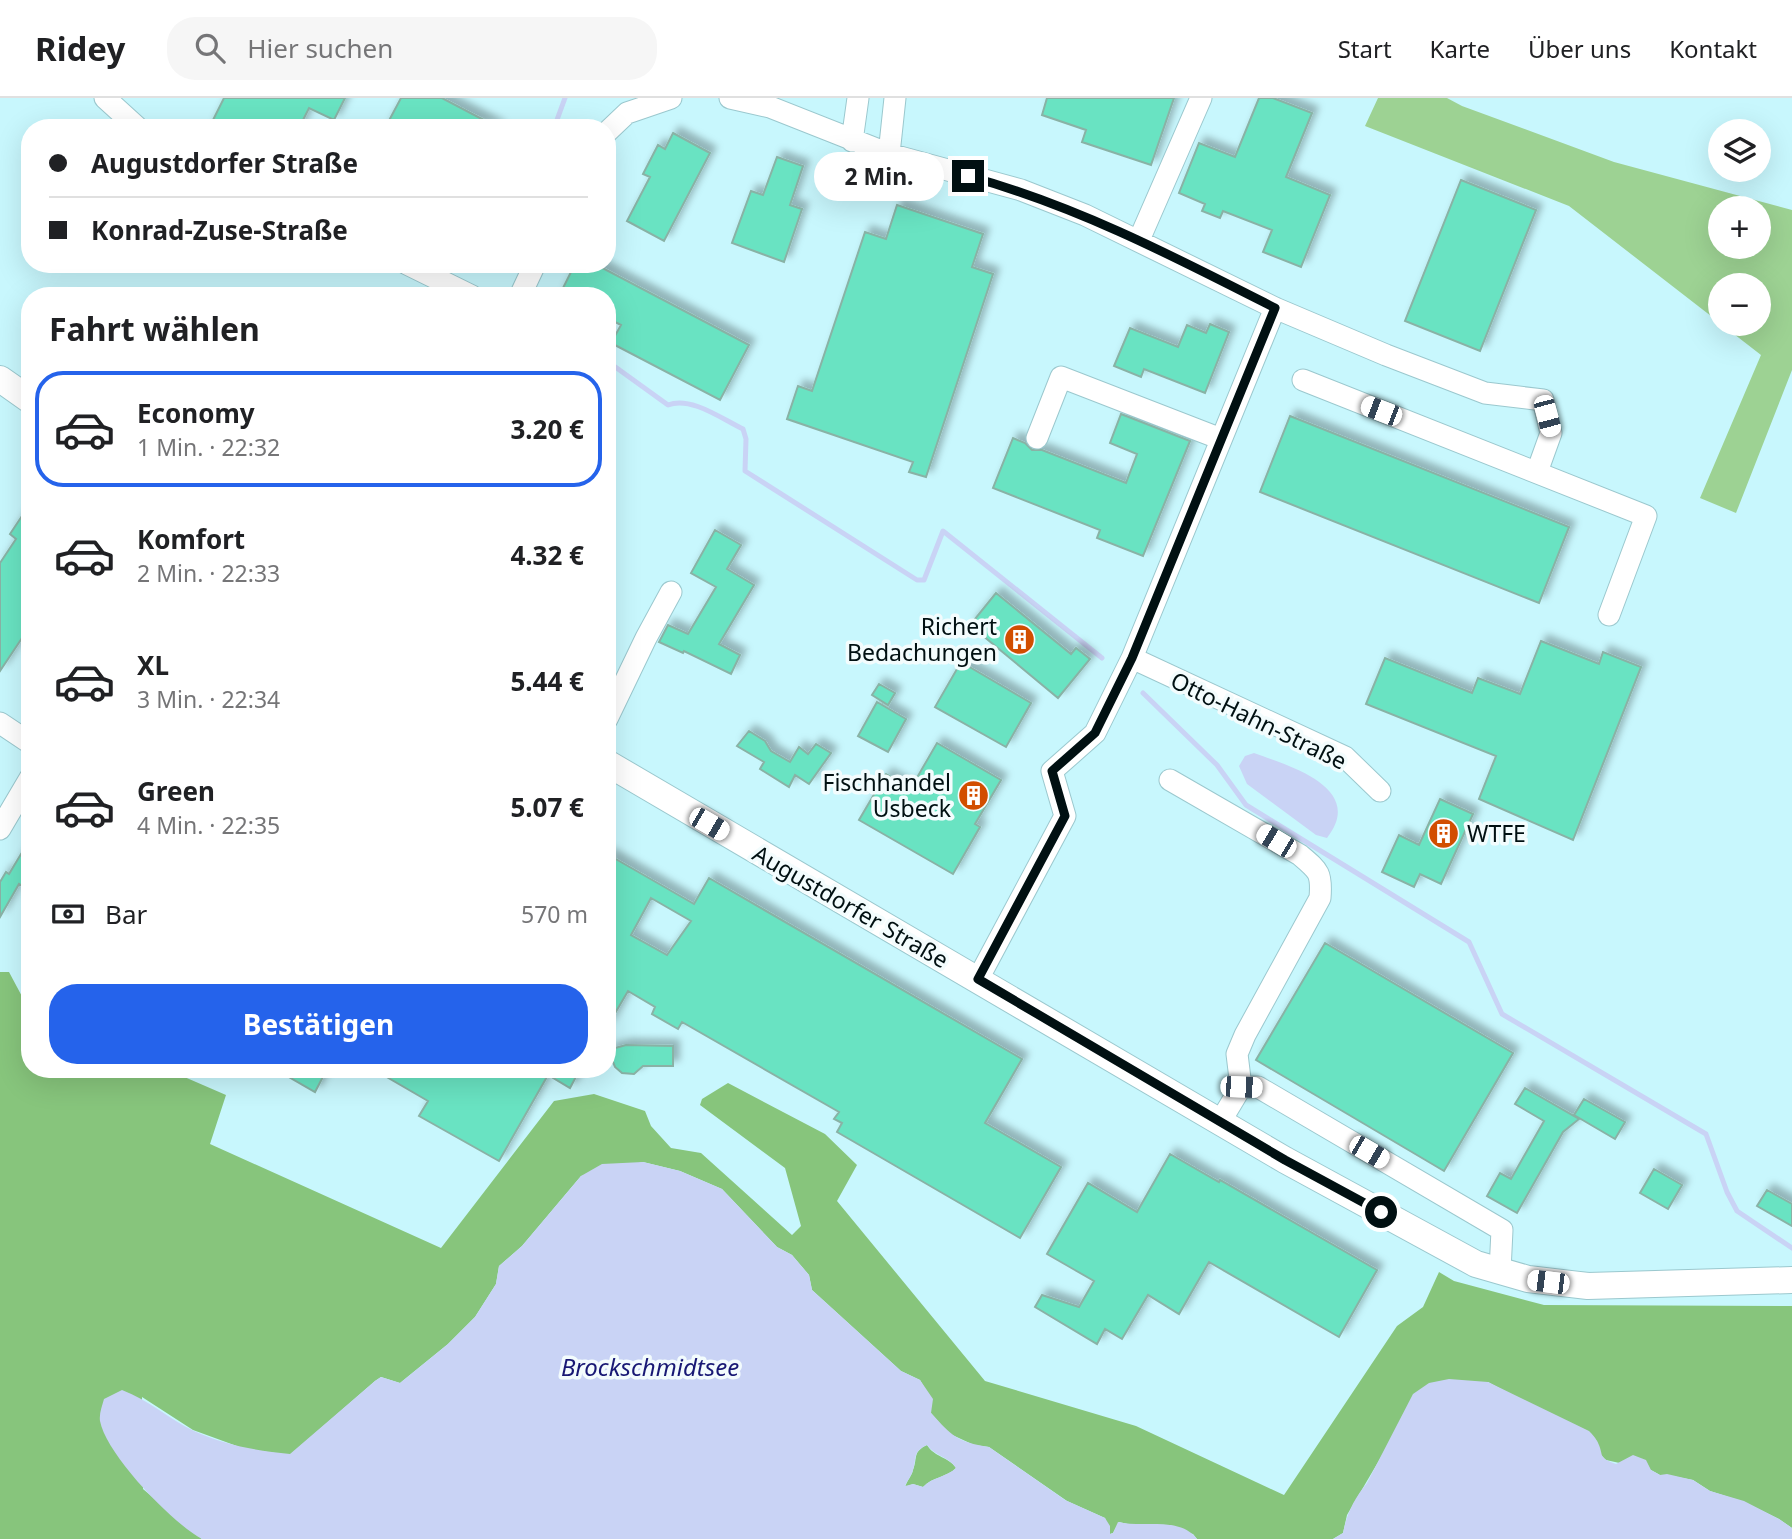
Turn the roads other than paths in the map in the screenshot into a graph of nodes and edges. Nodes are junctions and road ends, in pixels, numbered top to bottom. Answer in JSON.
{"nodes":[{"id":1,"x":105,"y":98,"type":"edge"},
{"id":2,"x":671,"y":98,"type":"edge"},
{"id":3,"x":730,"y":98,"type":"edge"},
{"id":4,"x":858,"y":98,"type":"edge"},
{"id":5,"x":895,"y":98,"type":"edge"},
{"id":6,"x":1201,"y":98,"type":"edge"},
{"id":7,"x":771,"y":102,"type":"edge"},
{"id":8,"x":128,"y":119,"type":"edge"},
{"id":9,"x":616,"y":123,"type":"edge"},
{"id":10,"x":852,"y":141,"type":"junction"},
{"id":11,"x":889,"y":154,"type":"junction"},
{"id":12,"x":1139,"y":240,"type":"junction"},
{"id":13,"x":425,"y":273,"type":"edge"},
{"id":14,"x":454,"y":287,"type":"edge"},
{"id":15,"x":1275,"y":308,"type":"junction"},
{"id":16,"x":0,"y":379,"type":"edge"},
{"id":17,"x":1303,"y":380,"type":"dead end"},
{"id":18,"x":21,"y":394,"type":"edge"},
{"id":19,"x":1037,"y":438,"type":"dead end"},
{"id":20,"x":1221,"y":439,"type":"junction"},
{"id":21,"x":1537,"y":472,"type":"junction"},
{"id":22,"x":671,"y":592,"type":"dead end"},
{"id":23,"x":1609,"y":615,"type":"dead end"},
{"id":24,"x":1132,"y":658,"type":"junction"},
{"id":25,"x":616,"y":700,"type":"edge"},
{"id":26,"x":0,"y":723,"type":"edge"},
{"id":27,"x":21,"y":737,"type":"edge"},
{"id":28,"x":616,"y":768,"type":"edge"},
{"id":29,"x":1170,"y":780,"type":"dead end"},
{"id":30,"x":1380,"y":792,"type":"dead end"},
{"id":31,"x":21,"y":793,"type":"edge"},
{"id":32,"x":0,"y":829,"type":"edge"},
{"id":33,"x":978,"y":979,"type":"junction"},
{"id":34,"x":1241,"y":1087,"type":"junction"},
{"id":35,"x":1220,"y":1122,"type":"junction"},
{"id":36,"x":1500,"y":1271,"type":"junction"},
{"id":37,"x":1792,"y":1280,"type":"edge"}],
"edges":[{"from":1,"to":8,"type":"street"},
{"from":2,"to":9,"type":"street"},
{"from":3,"to":7,"type":"street"},
{"from":4,"to":10,"type":"street"},
{"from":5,"to":11,"type":"street"},
{"from":6,"to":12,"type":"street"},
{"from":7,"to":10,"type":"street"},
{"from":10,"to":11,"type":"street"},
{"from":11,"to":12,"type":"street"},
{"from":12,"to":15,"type":"street"},
{"from":13,"to":14,"type":"street"},
{"from":15,"to":20,"type":"street"},
{"from":15,"to":21,"type":"street"},
{"from":16,"to":18,"type":"main road"},
{"from":17,"to":21,"type":"street"},
{"from":19,"to":20,"type":"street"},
{"from":20,"to":24,"type":"street"},
{"from":21,"to":23,"type":"street"},
{"from":22,"to":25,"type":"street"},
{"from":24,"to":30,"type":"street","name":"Otto-Hahn-Straße"},
{"from":24,"to":33,"type":"street"},
{"from":26,"to":27,"type":"street"},
{"from":28,"to":33,"type":"main road","name":"Augustdorfer Straße"},
{"from":29,"to":34,"type":"street"},
{"from":31,"to":32,"type":"street"},
{"from":33,"to":35,"type":"main road","name":"Augustdorfer Straße"},
{"from":34,"to":35,"type":"street"},
{"from":34,"to":36,"type":"street"},
{"from":35,"to":36,"type":"main road","name":"Augustdorfer Straße"},
{"from":36,"to":37,"type":"main road","name":"Augustdorfer Straße"}]}
